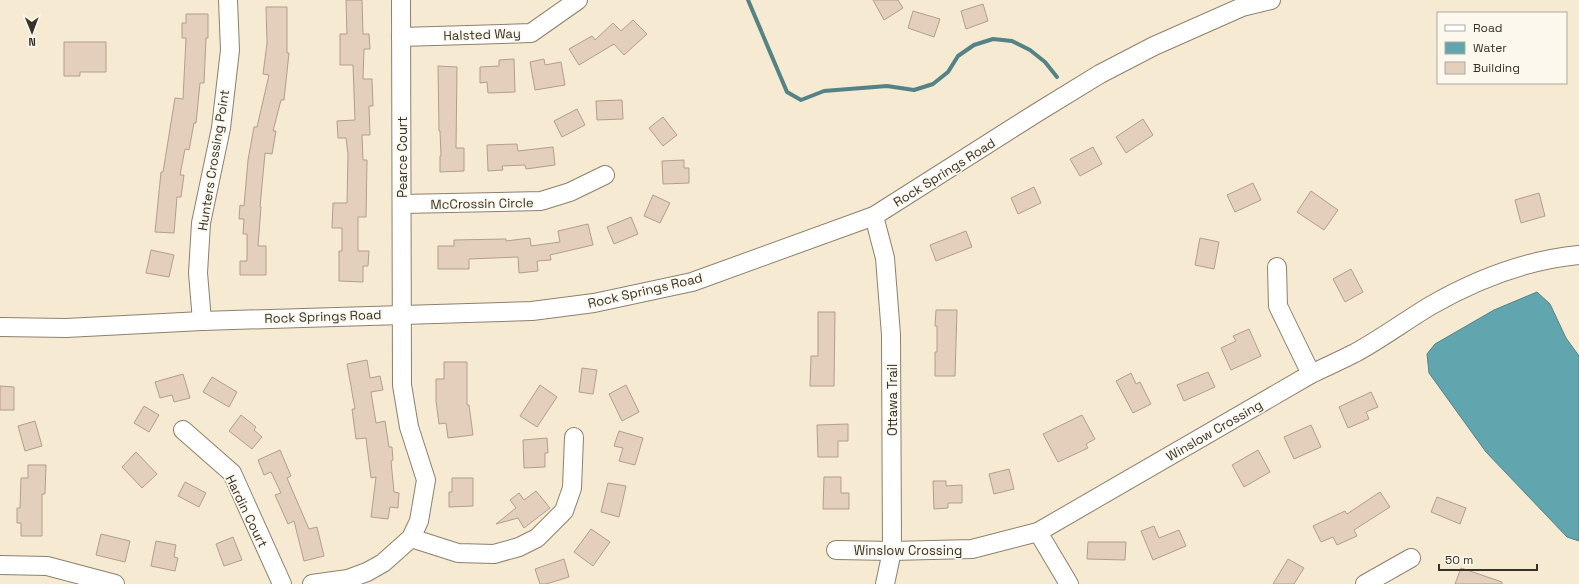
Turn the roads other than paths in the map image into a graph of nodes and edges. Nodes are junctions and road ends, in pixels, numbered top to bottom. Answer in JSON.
{"nodes":[{"id":1,"x":228,"y":0,"type":"edge"},
{"id":2,"x":401,"y":0,"type":"edge"},
{"id":3,"x":578,"y":0,"type":"edge"},
{"id":4,"x":1271,"y":0,"type":"edge"},
{"id":5,"x":1242,"y":3,"type":"edge"},
{"id":6,"x":401,"y":37,"type":"junction"},
{"id":7,"x":605,"y":175,"type":"dead end"},
{"id":8,"x":402,"y":204,"type":"junction"},
{"id":9,"x":874,"y":216,"type":"junction"},
{"id":10,"x":1579,"y":255,"type":"edge"},
{"id":11,"x":1277,"y":267,"type":"dead end"},
{"id":12,"x":402,"y":314,"type":"junction"},
{"id":13,"x":202,"y":321,"type":"junction"},
{"id":14,"x":0,"y":328,"type":"edge"},
{"id":15,"x":1311,"y":374,"type":"junction"},
{"id":16,"x":183,"y":430,"type":"dead end"},
{"id":17,"x":574,"y":437,"type":"dead end"},
{"id":18,"x":1038,"y":532,"type":"junction"},
{"id":19,"x":411,"y":538,"type":"junction"},
{"id":20,"x":836,"y":550,"type":"dead end"},
{"id":21,"x":892,"y":551,"type":"junction"},
{"id":22,"x":1411,"y":558,"type":"dead end"},
{"id":23,"x":0,"y":565,"type":"edge"},
{"id":24,"x":115,"y":584,"type":"edge"},
{"id":25,"x":282,"y":584,"type":"edge"},
{"id":26,"x":312,"y":584,"type":"edge"},
{"id":27,"x":885,"y":584,"type":"edge"},
{"id":28,"x":1069,"y":584,"type":"edge"},
{"id":29,"x":1365,"y":584,"type":"edge"}],
"edges":[{"from":1,"to":13,"type":"street","name":"Hunters Crossing Point"},
{"from":2,"to":6,"type":"street","name":"Pearce Court"},
{"from":3,"to":6,"type":"street","name":"Halsted Way"},
{"from":4,"to":5,"type":"street","name":"Rock Springs Road"},
{"from":5,"to":9,"type":"street","name":"Rock Springs Road"},
{"from":6,"to":8,"type":"street","name":"Pearce Court"},
{"from":7,"to":8,"type":"street","name":"McCrossin Circle"},
{"from":8,"to":12,"type":"street","name":"Pearce Court"},
{"from":9,"to":12,"type":"street","name":"Rock Springs Road"},
{"from":9,"to":21,"type":"street","name":"Ottawa Trail"},
{"from":10,"to":15,"type":"street","name":"Winslow Crossing"},
{"from":11,"to":15,"type":"street"},
{"from":12,"to":13,"type":"street","name":"Rock Springs Road"},
{"from":12,"to":19,"type":"street","name":"Pearce Court"},
{"from":13,"to":14,"type":"street","name":"Rock Springs Road"},
{"from":15,"to":18,"type":"street","name":"Winslow Crossing"},
{"from":16,"to":25,"type":"street","name":"Hardin Court"},
{"from":17,"to":19,"type":"street"},
{"from":18,"to":21,"type":"street","name":"Winslow Crossing"},
{"from":18,"to":28,"type":"street"},
{"from":19,"to":26,"type":"street"},
{"from":20,"to":21,"type":"street","name":"Winslow Crossing"},
{"from":21,"to":27,"type":"street","name":"Ottawa Trail"},
{"from":22,"to":29,"type":"street"},
{"from":23,"to":24,"type":"street"}]}
